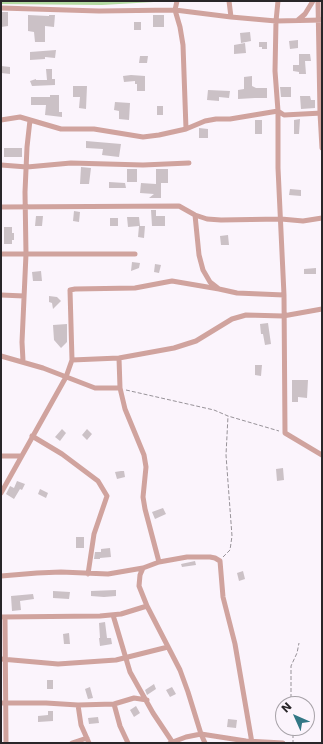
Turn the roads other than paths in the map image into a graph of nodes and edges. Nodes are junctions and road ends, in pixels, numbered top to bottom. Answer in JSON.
{"nodes":[{"id":1,"x":178,"y":1,"type":"edge"},
{"id":2,"x":229,"y":1,"type":"edge"},
{"id":3,"x":278,"y":1,"type":"edge"},
{"id":4,"x":313,"y":1,"type":"edge"},
{"id":5,"x":318,"y":1,"type":"edge"},
{"id":6,"x":1,"y":8,"type":"edge"},
{"id":7,"x":175,"y":10,"type":"junction"},
{"id":8,"x":231,"y":17,"type":"junction"},
{"id":9,"x":298,"y":20,"type":"junction"},
{"id":10,"x":320,"y":20,"type":"edge"},
{"id":11,"x":276,"y":21,"type":"junction"},
{"id":12,"x":278,"y":111,"type":"junction"},
{"id":13,"x":321,"y":113,"type":"edge"},
{"id":14,"x":1,"y":120,"type":"edge"},
{"id":15,"x":30,"y":120,"type":"junction"},
{"id":16,"x":186,"y":129,"type":"junction"},
{"id":17,"x":322,"y":148,"type":"edge"},
{"id":18,"x":189,"y":163,"type":"dead end"},
{"id":19,"x":1,"y":165,"type":"edge"},
{"id":20,"x":27,"y":168,"type":"junction"},
{"id":21,"x":1,"y":207,"type":"edge"},
{"id":22,"x":26,"y":207,"type":"junction"},
{"id":23,"x":195,"y":215,"type":"junction"},
{"id":24,"x":322,"y":218,"type":"edge"},
{"id":25,"x":281,"y":220,"type":"junction"},
{"id":26,"x":1,"y":254,"type":"edge"},
{"id":27,"x":26,"y":254,"type":"junction"},
{"id":28,"x":135,"y":254,"type":"dead end"},
{"id":29,"x":219,"y":289,"type":"junction"},
{"id":30,"x":1,"y":295,"type":"edge"},
{"id":31,"x":284,"y":295,"type":"junction"},
{"id":32,"x":24,"y":296,"type":"junction"},
{"id":33,"x":322,"y":309,"type":"edge"},
{"id":34,"x":283,"y":316,"type":"junction"},
{"id":35,"x":1,"y":356,"type":"edge"},
{"id":36,"x":119,"y":358,"type":"junction"},
{"id":37,"x":72,"y":360,"type":"junction"},
{"id":38,"x":23,"y":362,"type":"junction"},
{"id":39,"x":66,"y":377,"type":"junction"},
{"id":40,"x":120,"y":388,"type":"junction"},
{"id":41,"x":32,"y":436,"type":"junction"},
{"id":42,"x":319,"y":451,"type":"edge"},
{"id":43,"x":322,"y":455,"type":"edge"},
{"id":44,"x":1,"y":456,"type":"edge"},
{"id":45,"x":21,"y":456,"type":"junction"},
{"id":46,"x":1,"y":493,"type":"edge"},
{"id":47,"x":159,"y":562,"type":"junction"},
{"id":48,"x":143,"y":568,"type":"junction"},
{"id":49,"x":88,"y":574,"type":"junction"},
{"id":50,"x":1,"y":576,"type":"edge"},
{"id":51,"x":147,"y":606,"type":"junction"},
{"id":52,"x":113,"y":615,"type":"junction"},
{"id":53,"x":3,"y":617,"type":"edge"},
{"id":54,"x":168,"y":647,"type":"junction"},
{"id":55,"x":125,"y":658,"type":"junction"},
{"id":56,"x":4,"y":659,"type":"edge"},
{"id":57,"x":147,"y":700,"type":"junction"},
{"id":58,"x":3,"y":703,"type":"edge"},
{"id":59,"x":114,"y":704,"type":"junction"},
{"id":60,"x":78,"y":706,"type":"junction"},
{"id":61,"x":201,"y":734,"type":"junction"},
{"id":62,"x":88,"y":741,"type":"edge"},
{"id":63,"x":172,"y":742,"type":"edge"},
{"id":64,"x":252,"y":742,"type":"edge"},
{"id":65,"x":6,"y":743,"type":"edge"},
{"id":66,"x":72,"y":743,"type":"edge"},
{"id":67,"x":128,"y":743,"type":"edge"},
{"id":68,"x":205,"y":743,"type":"edge"},
{"id":69,"x":283,"y":743,"type":"edge"}],
"edges":[{"from":1,"to":7,"type":"street"},
{"from":2,"to":8,"type":"street"},
{"from":3,"to":11,"type":"street"},
{"from":4,"to":9,"type":"street"},
{"from":5,"to":10,"type":"street"},
{"from":6,"to":7,"type":"street"},
{"from":7,"to":8,"type":"street"},
{"from":7,"to":16,"type":"street"},
{"from":8,"to":11,"type":"street"},
{"from":9,"to":10,"type":"street"},
{"from":9,"to":11,"type":"street"},
{"from":10,"to":13,"type":"street"},
{"from":11,"to":12,"type":"street"},
{"from":12,"to":13,"type":"street"},
{"from":12,"to":16,"type":"street"},
{"from":12,"to":25,"type":"street"},
{"from":13,"to":17,"type":"street"},
{"from":14,"to":15,"type":"street"},
{"from":15,"to":16,"type":"street"},
{"from":15,"to":20,"type":"street"},
{"from":18,"to":20,"type":"street"},
{"from":19,"to":20,"type":"street"},
{"from":20,"to":22,"type":"street"},
{"from":21,"to":22,"type":"street"},
{"from":22,"to":23,"type":"street"},
{"from":22,"to":27,"type":"street"},
{"from":23,"to":25,"type":"street"},
{"from":23,"to":29,"type":"street"},
{"from":24,"to":25,"type":"street"},
{"from":25,"to":31,"type":"street"},
{"from":26,"to":27,"type":"street"},
{"from":27,"to":28,"type":"street"},
{"from":27,"to":32,"type":"street"},
{"from":29,"to":31,"type":"street"},
{"from":29,"to":37,"type":"street"},
{"from":30,"to":32,"type":"street"},
{"from":31,"to":34,"type":"street"},
{"from":32,"to":38,"type":"street"},
{"from":33,"to":34,"type":"street"},
{"from":34,"to":36,"type":"street"},
{"from":34,"to":42,"type":"street"},
{"from":35,"to":38,"type":"street"},
{"from":36,"to":37,"type":"street"},
{"from":36,"to":40,"type":"street"},
{"from":37,"to":39,"type":"street"},
{"from":38,"to":39,"type":"street"},
{"from":39,"to":40,"type":"street"},
{"from":39,"to":41,"type":"street"},
{"from":40,"to":47,"type":"street"},
{"from":41,"to":45,"type":"street"},
{"from":41,"to":49,"type":"street"},
{"from":42,"to":43,"type":"street"},
{"from":44,"to":45,"type":"street"},
{"from":45,"to":46,"type":"street"},
{"from":47,"to":48,"type":"street"},
{"from":47,"to":64,"type":"street"},
{"from":48,"to":49,"type":"street"},
{"from":48,"to":51,"type":"street"},
{"from":49,"to":50,"type":"street"},
{"from":51,"to":52,"type":"street"},
{"from":51,"to":54,"type":"street"},
{"from":52,"to":53,"type":"street"},
{"from":52,"to":55,"type":"street"},
{"from":53,"to":56,"type":"street"},
{"from":54,"to":55,"type":"street"},
{"from":54,"to":61,"type":"street"},
{"from":55,"to":56,"type":"street"},
{"from":55,"to":57,"type":"street"},
{"from":56,"to":58,"type":"street"},
{"from":57,"to":59,"type":"street"},
{"from":57,"to":63,"type":"street"},
{"from":58,"to":60,"type":"street"},
{"from":58,"to":65,"type":"street"},
{"from":59,"to":60,"type":"street"},
{"from":59,"to":67,"type":"street"},
{"from":60,"to":62,"type":"street"},
{"from":61,"to":63,"type":"street"},
{"from":61,"to":64,"type":"street"},
{"from":61,"to":68,"type":"street"},
{"from":62,"to":66,"type":"street"},
{"from":64,"to":69,"type":"street"}]}
